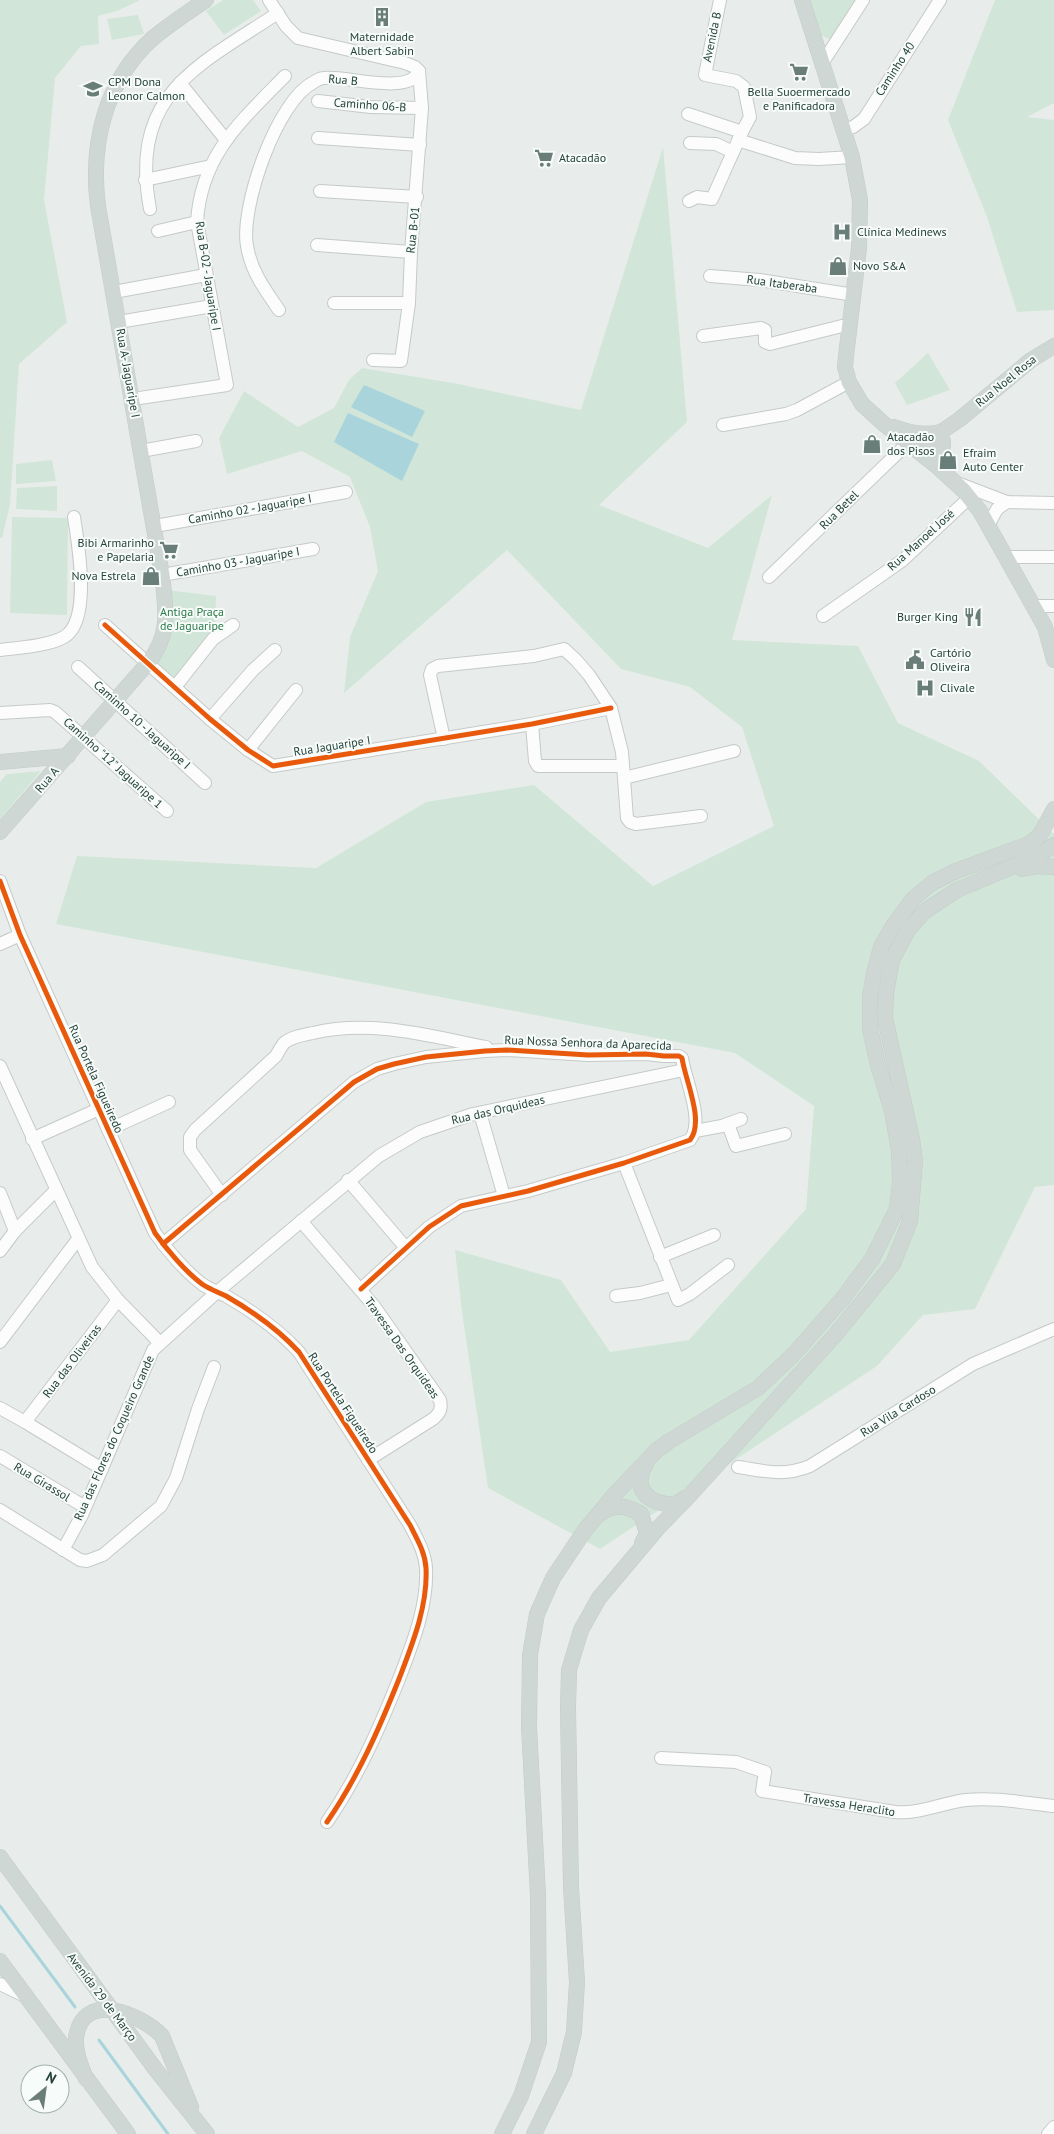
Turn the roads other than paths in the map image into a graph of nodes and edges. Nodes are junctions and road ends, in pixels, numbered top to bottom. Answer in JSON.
{"nodes":[{"id":1,"x":206,"y":0,"type":"edge"},
{"id":2,"x":269,"y":0,"type":"edge"},
{"id":3,"x":720,"y":0,"type":"edge"},
{"id":4,"x":802,"y":0,"type":"edge"},
{"id":5,"x":863,"y":0,"type":"edge"},
{"id":6,"x":940,"y":0,"type":"edge"},
{"id":7,"x":278,"y":13,"type":"junction"},
{"id":8,"x":822,"y":62,"type":"junction"},
{"id":9,"x":419,"y":72,"type":"junction"},
{"id":10,"x":285,"y":76,"type":"dead end"},
{"id":11,"x":180,"y":83,"type":"junction"},
{"id":12,"x":318,"y":101,"type":"dead end"},
{"id":13,"x":422,"y":108,"type":"junction"},
{"id":14,"x":688,"y":114,"type":"dead end"},
{"id":15,"x":844,"y":130,"type":"junction"},
{"id":16,"x":318,"y":138,"type":"dead end"},
{"id":17,"x":226,"y":140,"type":"junction"},
{"id":18,"x":738,"y":141,"type":"junction"},
{"id":19,"x":690,"y":143,"type":"dead end"},
{"id":20,"x":420,"y":145,"type":"junction"},
{"id":21,"x":852,"y":157,"type":"junction"},
{"id":22,"x":211,"y":166,"type":"junction"},
{"id":23,"x":145,"y":180,"type":"junction"},
{"id":24,"x":320,"y":191,"type":"dead end"},
{"id":25,"x":416,"y":197,"type":"junction"},
{"id":26,"x":689,"y":201,"type":"dead end"},
{"id":27,"x":150,"y":209,"type":"dead end"},
{"id":28,"x":197,"y":222,"type":"junction"},
{"id":29,"x":158,"y":231,"type":"dead end"},
{"id":30,"x":317,"y":245,"type":"dead end"},
{"id":31,"x":411,"y":252,"type":"junction"},
{"id":32,"x":206,"y":275,"type":"junction"},
{"id":33,"x":710,"y":276,"type":"dead end"},
{"id":34,"x":114,"y":292,"type":"junction"},
{"id":35,"x":854,"y":295,"type":"junction"},
{"id":36,"x":334,"y":303,"type":"dead end"},
{"id":37,"x":409,"y":303,"type":"junction"},
{"id":38,"x":212,"y":306,"type":"junction"},
{"id":39,"x":279,"y":310,"type":"dead end"},
{"id":40,"x":119,"y":322,"type":"junction"},
{"id":41,"x":850,"y":324,"type":"junction"},
{"id":42,"x":703,"y":336,"type":"dead end"},
{"id":43,"x":1054,"y":346,"type":"edge"},
{"id":44,"x":373,"y":360,"type":"dead end"},
{"id":45,"x":849,"y":382,"type":"junction"},
{"id":46,"x":133,"y":399,"type":"junction"},
{"id":47,"x":884,"y":424,"type":"junction"},
{"id":48,"x":723,"y":425,"type":"dead end"},
{"id":49,"x":942,"y":436,"type":"junction"},
{"id":50,"x":196,"y":441,"type":"dead end"},
{"id":51,"x":908,"y":443,"type":"junction"},
{"id":52,"x":142,"y":450,"type":"junction"},
{"id":53,"x":926,"y":457,"type":"junction"},
{"id":54,"x":951,"y":479,"type":"junction"},
{"id":55,"x":346,"y":492,"type":"dead end"},
{"id":56,"x":970,"y":497,"type":"junction"},
{"id":57,"x":1007,"y":502,"type":"junction"},
{"id":58,"x":1054,"y":503,"type":"edge"},
{"id":59,"x":74,"y":517,"type":"dead end"},
{"id":60,"x":155,"y":526,"type":"junction"},
{"id":61,"x":988,"y":526,"type":"junction"},
{"id":62,"x":313,"y":549,"type":"dead end"},
{"id":63,"x":1006,"y":557,"type":"junction"},
{"id":64,"x":1054,"y":557,"type":"edge"},
{"id":65,"x":162,"y":575,"type":"junction"},
{"id":66,"x":769,"y":577,"type":"dead end"},
{"id":67,"x":1033,"y":606,"type":"junction"},
{"id":68,"x":1054,"y":606,"type":"edge"},
{"id":69,"x":823,"y":616,"type":"dead end"},
{"id":70,"x":105,"y":625,"type":"dead end"},
{"id":71,"x":233,"y":625,"type":"dead end"},
{"id":72,"x":0,"y":650,"type":"edge"},
{"id":73,"x":274,"y":650,"type":"dead end"},
{"id":74,"x":1054,"y":660,"type":"edge"},
{"id":75,"x":148,"y":663,"type":"junction"},
{"id":76,"x":78,"y":667,"type":"dead end"},
{"id":77,"x":175,"y":687,"type":"junction"},
{"id":78,"x":296,"y":690,"type":"dead end"},
{"id":79,"x":116,"y":702,"type":"junction"},
{"id":80,"x":611,"y":708,"type":"junction"},
{"id":81,"x":0,"y":714,"type":"edge"},
{"id":82,"x":210,"y":719,"type":"junction"},
{"id":83,"x":532,"y":724,"type":"junction"},
{"id":84,"x":83,"y":738,"type":"junction"},
{"id":85,"x":444,"y":739,"type":"junction"},
{"id":86,"x":248,"y":750,"type":"junction"},
{"id":87,"x":734,"y":752,"type":"dead end"},
{"id":88,"x":68,"y":756,"type":"junction"},
{"id":89,"x":0,"y":762,"type":"edge"},
{"id":90,"x":623,"y":772,"type":"junction"},
{"id":91,"x":205,"y":783,"type":"dead end"},
{"id":92,"x":1054,"y":809,"type":"edge"},
{"id":93,"x":167,"y":811,"type":"dead end"},
{"id":94,"x":701,"y":816,"type":"dead end"},
{"id":95,"x":0,"y":832,"type":"edge"},
{"id":96,"x":1054,"y":845,"type":"edge"},
{"id":97,"x":1054,"y":867,"type":"edge"},
{"id":98,"x":1003,"y":872,"type":"junction"},
{"id":99,"x":0,"y":881,"type":"edge"},
{"id":100,"x":20,"y":935,"type":"junction"},
{"id":101,"x":0,"y":944,"type":"edge"},
{"id":102,"x":507,"y":1050,"type":"junction"},
{"id":103,"x":0,"y":1066,"type":"edge"},
{"id":104,"x":684,"y":1070,"type":"junction"},
{"id":105,"x":169,"y":1102,"type":"dead end"},
{"id":106,"x":99,"y":1109,"type":"junction"},
{"id":107,"x":480,"y":1112,"type":"junction"},
{"id":108,"x":741,"y":1119,"type":"dead end"},
{"id":109,"x":728,"y":1124,"type":"junction"},
{"id":110,"x":108,"y":1130,"type":"junction"},
{"id":111,"x":695,"y":1131,"type":"junction"},
{"id":112,"x":785,"y":1134,"type":"dead end"},
{"id":113,"x":32,"y":1139,"type":"junction"},
{"id":114,"x":624,"y":1163,"type":"junction"},
{"id":115,"x":348,"y":1180,"type":"junction"},
{"id":116,"x":56,"y":1190,"type":"junction"},
{"id":117,"x":0,"y":1193,"type":"edge"},
{"id":118,"x":222,"y":1195,"type":"junction"},
{"id":119,"x":504,"y":1196,"type":"junction"},
{"id":120,"x":301,"y":1221,"type":"junction"},
{"id":121,"x":15,"y":1231,"type":"junction"},
{"id":122,"x":714,"y":1235,"type":"dead end"},
{"id":123,"x":78,"y":1239,"type":"junction"},
{"id":124,"x":163,"y":1244,"type":"junction"},
{"id":125,"x":406,"y":1248,"type":"junction"},
{"id":126,"x":0,"y":1251,"type":"edge"},
{"id":127,"x":660,"y":1257,"type":"junction"},
{"id":128,"x":728,"y":1265,"type":"dead end"},
{"id":129,"x":672,"y":1284,"type":"junction"},
{"id":130,"x":361,"y":1289,"type":"junction"},
{"id":131,"x":216,"y":1292,"type":"junction"},
{"id":132,"x":616,"y":1296,"type":"dead end"},
{"id":133,"x":118,"y":1300,"type":"junction"},
{"id":134,"x":1054,"y":1329,"type":"edge"},
{"id":135,"x":0,"y":1342,"type":"edge"},
{"id":136,"x":159,"y":1342,"type":"junction"},
{"id":137,"x":214,"y":1367,"type":"dead end"},
{"id":138,"x":0,"y":1408,"type":"edge"},
{"id":139,"x":25,"y":1422,"type":"junction"},
{"id":140,"x":656,"y":1451,"type":"junction"},
{"id":141,"x":0,"y":1456,"type":"edge"},
{"id":142,"x":368,"y":1460,"type":"junction"},
{"id":143,"x":738,"y":1467,"type":"dead end"},
{"id":144,"x":102,"y":1469,"type":"junction"},
{"id":145,"x":690,"y":1495,"type":"junction"},
{"id":146,"x":85,"y":1507,"type":"junction"},
{"id":147,"x":0,"y":1510,"type":"edge"},
{"id":148,"x":595,"y":1517,"type":"junction"},
{"id":149,"x":63,"y":1550,"type":"junction"},
{"id":150,"x":637,"y":1553,"type":"junction"},
{"id":151,"x":661,"y":1758,"type":"dead end"},
{"id":152,"x":1054,"y":1806,"type":"edge"},
{"id":153,"x":327,"y":1822,"type":"dead end"},
{"id":154,"x":0,"y":1857,"type":"edge"},
{"id":155,"x":0,"y":1961,"type":"edge"},
{"id":156,"x":0,"y":1984,"type":"edge"},
{"id":157,"x":26,"y":1996,"type":"junction"},
{"id":158,"x":113,"y":2009,"type":"junction"},
{"id":159,"x":86,"y":2079,"type":"junction"},
{"id":160,"x":1054,"y":2127,"type":"edge"},
{"id":161,"x":203,"y":2129,"type":"edge"},
{"id":162,"x":128,"y":2134,"type":"edge"},
{"id":163,"x":502,"y":2134,"type":"edge"},
{"id":164,"x":534,"y":2134,"type":"edge"},
{"id":165,"x":1048,"y":2134,"type":"edge"}],
"edges":[{"from":1,"to":34,"type":"main road","name":"Rua A- Jaguaripe I"},
{"from":2,"to":7,"type":"street"},
{"from":3,"to":18,"type":"street","name":"Avenida B"},
{"from":4,"to":8,"type":"main road"},
{"from":5,"to":8,"type":"street"},
{"from":6,"to":15,"type":"street","name":"Caminho 40"},
{"from":7,"to":9,"type":"street"},
{"from":7,"to":11,"type":"street"},
{"from":8,"to":15,"type":"main road"},
{"from":9,"to":13,"type":"street","name":"Rua B-01"},
{"from":9,"to":39,"type":"street","name":"Rua B"},
{"from":10,"to":17,"type":"street","name":"Rua B-02 - Jaguaripe I"},
{"from":11,"to":17,"type":"street"},
{"from":11,"to":23,"type":"street"},
{"from":12,"to":13,"type":"street","name":"Caminho 06-B"},
{"from":13,"to":20,"type":"street","name":"Rua B-01"},
{"from":14,"to":18,"type":"street"},
{"from":15,"to":21,"type":"main road"},
{"from":16,"to":20,"type":"street"},
{"from":17,"to":22,"type":"street","name":"Rua B-02 - Jaguaripe I"},
{"from":18,"to":19,"type":"street"},
{"from":18,"to":21,"type":"street"},
{"from":18,"to":26,"type":"street"},
{"from":20,"to":25,"type":"street","name":"Rua B-01"},
{"from":21,"to":35,"type":"main road"},
{"from":22,"to":23,"type":"street"},
{"from":22,"to":28,"type":"street","name":"Rua B-02 - Jaguaripe I"},
{"from":23,"to":27,"type":"street"},
{"from":24,"to":25,"type":"street"},
{"from":25,"to":31,"type":"street","name":"Rua B-01"},
{"from":28,"to":29,"type":"street"},
{"from":28,"to":32,"type":"street","name":"Rua B-02 - Jaguaripe I"},
{"from":30,"to":31,"type":"street"},
{"from":31,"to":37,"type":"street","name":"Rua B-01"},
{"from":32,"to":34,"type":"street"},
{"from":32,"to":38,"type":"street","name":"Rua B-02 - Jaguaripe I"},
{"from":33,"to":35,"type":"street","name":"Rua Itaberaba"},
{"from":34,"to":40,"type":"main road","name":"Rua A- Jaguaripe I"},
{"from":35,"to":41,"type":"main road"},
{"from":36,"to":37,"type":"street"},
{"from":37,"to":44,"type":"street","name":"Rua B-01"},
{"from":38,"to":40,"type":"street"},
{"from":38,"to":46,"type":"street","name":"Rua B-02 - Jaguaripe I"},
{"from":40,"to":46,"type":"main road","name":"Rua A- Jaguaripe I"},
{"from":41,"to":42,"type":"street"},
{"from":41,"to":45,"type":"main road"},
{"from":43,"to":49,"type":"main road","name":"Rua Noel Rosa"},
{"from":45,"to":47,"type":"main road"},
{"from":45,"to":48,"type":"street"},
{"from":46,"to":52,"type":"main road","name":"Rua A- Jaguaripe I"},
{"from":47,"to":49,"type":"main road"},
{"from":47,"to":51,"type":"main road"},
{"from":49,"to":53,"type":"main road","name":"Rua Noel Rosa"},
{"from":49,"to":54,"type":"main road"},
{"from":50,"to":52,"type":"street"},
{"from":51,"to":53,"type":"main road"},
{"from":51,"to":66,"type":"street","name":"Rua Betel"},
{"from":52,"to":60,"type":"main road","name":"Rua A- Jaguaripe I"},
{"from":53,"to":54,"type":"main road"},
{"from":54,"to":56,"type":"main road"},
{"from":54,"to":57,"type":"street"},
{"from":55,"to":60,"type":"street","name":"Caminho 02 - Jaguaripe I"},
{"from":56,"to":61,"type":"main road"},
{"from":56,"to":69,"type":"street","name":"Rua Manoel José"},
{"from":57,"to":58,"type":"street"},
{"from":57,"to":61,"type":"street"},
{"from":59,"to":72,"type":"street"},
{"from":60,"to":65,"type":"main road","name":"Rua A- Jaguaripe I"},
{"from":61,"to":63,"type":"main road"},
{"from":62,"to":65,"type":"street","name":"Caminho 03 - Jaguaripe I"},
{"from":63,"to":64,"type":"street"},
{"from":63,"to":67,"type":"main road"},
{"from":65,"to":75,"type":"main road","name":"Rua A- Jaguaripe I"},
{"from":67,"to":68,"type":"street"},
{"from":67,"to":74,"type":"main road"},
{"from":70,"to":75,"type":"street","name":"Rua Jaguaripe I"},
{"from":71,"to":77,"type":"street"},
{"from":73,"to":82,"type":"street"},
{"from":75,"to":77,"type":"street","name":"Rua Jaguaripe I"},
{"from":75,"to":79,"type":"main road","name":"Rua A- Jaguaripe I"},
{"from":76,"to":79,"type":"street","name":"Caminho 10 - Jaguaripe I"},
{"from":77,"to":82,"type":"street","name":"Rua Jaguaripe I"},
{"from":78,"to":86,"type":"street"},
{"from":79,"to":84,"type":"main road","name":"Rua A- Jaguaripe I"},
{"from":79,"to":91,"type":"street","name":"Caminho 10 - Jaguaripe I"},
{"from":80,"to":83,"type":"street","name":"Rua Jaguaripe I"},
{"from":80,"to":85,"type":"street"},
{"from":80,"to":90,"type":"street"},
{"from":81,"to":84,"type":"street","name":"Caminho \"12\" Jaguaripe 1"},
{"from":82,"to":86,"type":"street","name":"Rua Jaguaripe I"},
{"from":83,"to":85,"type":"street","name":"Rua Jaguaripe I"},
{"from":83,"to":90,"type":"street"},
{"from":84,"to":88,"type":"main road","name":"Rua A- Jaguaripe I"},
{"from":84,"to":93,"type":"street","name":"Caminho \"12\" Jaguaripe 1"},
{"from":85,"to":86,"type":"street","name":"Rua Jaguaripe I"},
{"from":87,"to":90,"type":"street"},
{"from":88,"to":89,"type":"main road","name":"Rua A"},
{"from":88,"to":95,"type":"main road","name":"Rua A"},
{"from":90,"to":94,"type":"street"},
{"from":92,"to":140,"type":"main road"},
{"from":96,"to":98,"type":"main road"},
{"from":97,"to":98,"type":"main road"},
{"from":98,"to":145,"type":"main road"},
{"from":99,"to":100,"type":"street","name":"Rua Portela Figueiredo"},
{"from":100,"to":101,"type":"street"},
{"from":100,"to":106,"type":"street","name":"Rua Portela Figueiredo"},
{"from":102,"to":104,"type":"street","name":"Rua Nossa Senhora da Aparecida"},
{"from":102,"to":118,"type":"street","name":"Rua Nossa Senhora da Aparecida"},
{"from":102,"to":118,"type":"street"},
{"from":103,"to":113,"type":"street"},
{"from":104,"to":107,"type":"street","name":"Rua das Orquideas"},
{"from":104,"to":111,"type":"street","name":"Rua Nossa Senhora da Aparecida"},
{"from":105,"to":110,"type":"street"},
{"from":106,"to":110,"type":"street","name":"Rua Portela Figueiredo"},
{"from":106,"to":113,"type":"street"},
{"from":107,"to":115,"type":"street","name":"Rua das Orquideas"},
{"from":107,"to":119,"type":"street"},
{"from":108,"to":109,"type":"street"},
{"from":109,"to":111,"type":"street"},
{"from":109,"to":112,"type":"street"},
{"from":110,"to":124,"type":"street","name":"Rua Portela Figueiredo"},
{"from":111,"to":114,"type":"street"},
{"from":113,"to":116,"type":"street"},
{"from":114,"to":119,"type":"street"},
{"from":114,"to":127,"type":"street"},
{"from":115,"to":120,"type":"street","name":"Rua das Orquideas"},
{"from":115,"to":125,"type":"street"},
{"from":116,"to":121,"type":"street"},
{"from":116,"to":123,"type":"street"},
{"from":117,"to":121,"type":"street"},
{"from":118,"to":124,"type":"street","name":"Rua Nossa Senhora da Aparecida"},
{"from":119,"to":125,"type":"street"},
{"from":120,"to":130,"type":"street","name":"Travessa Das Orquideas"},
{"from":120,"to":131,"type":"street","name":"Rua das Orquideas"},
{"from":121,"to":126,"type":"street"},
{"from":122,"to":127,"type":"street"},
{"from":123,"to":133,"type":"street"},
{"from":123,"to":135,"type":"street"},
{"from":124,"to":131,"type":"street","name":"Rua Portela Figueiredo"},
{"from":125,"to":130,"type":"street"},
{"from":127,"to":129,"type":"street"},
{"from":128,"to":129,"type":"street"},
{"from":129,"to":132,"type":"street"},
{"from":130,"to":142,"type":"street","name":"Travessa Das Orquideas"},
{"from":131,"to":136,"type":"street","name":"Rua das Flores do Coqueiro Grande"},
{"from":131,"to":142,"type":"street","name":"Rua Portela Figueiredo"},
{"from":133,"to":136,"type":"street"},
{"from":133,"to":139,"type":"street","name":"Rua das Oliveiras"},
{"from":134,"to":143,"type":"street","name":"Rua Vila Cardoso"},
{"from":136,"to":144,"type":"street","name":"Rua das Flores do Coqueiro Grande"},
{"from":137,"to":149,"type":"street"},
{"from":138,"to":139,"type":"street"},
{"from":139,"to":144,"type":"street"},
{"from":140,"to":145,"type":"main road"},
{"from":140,"to":148,"type":"main road"},
{"from":141,"to":146,"type":"street","name":"Rua Girassol"},
{"from":142,"to":153,"type":"street","name":"Rua Portela Figueiredo"},
{"from":144,"to":146,"type":"street","name":"Rua das Flores do Coqueiro Grande"},
{"from":145,"to":150,"type":"main road"},
{"from":146,"to":149,"type":"street","name":"Rua das Flores do Coqueiro Grande"},
{"from":147,"to":149,"type":"street"},
{"from":148,"to":150,"type":"main road"},
{"from":148,"to":163,"type":"main road"},
{"from":150,"to":164,"type":"main road"},
{"from":151,"to":152,"type":"street","name":"Travessa Heraclito"},
{"from":154,"to":158,"type":"main road","name":"Avenida 29 de Março"},
{"from":155,"to":157,"type":"main road"},
{"from":156,"to":157,"type":"street"},
{"from":157,"to":159,"type":"main road"},
{"from":158,"to":159,"type":"main road"},
{"from":158,"to":161,"type":"main road","name":"Avenida 29 de Março"},
{"from":158,"to":161,"type":"main road"},
{"from":159,"to":162,"type":"main road"},
{"from":160,"to":165,"type":"street"}]}
